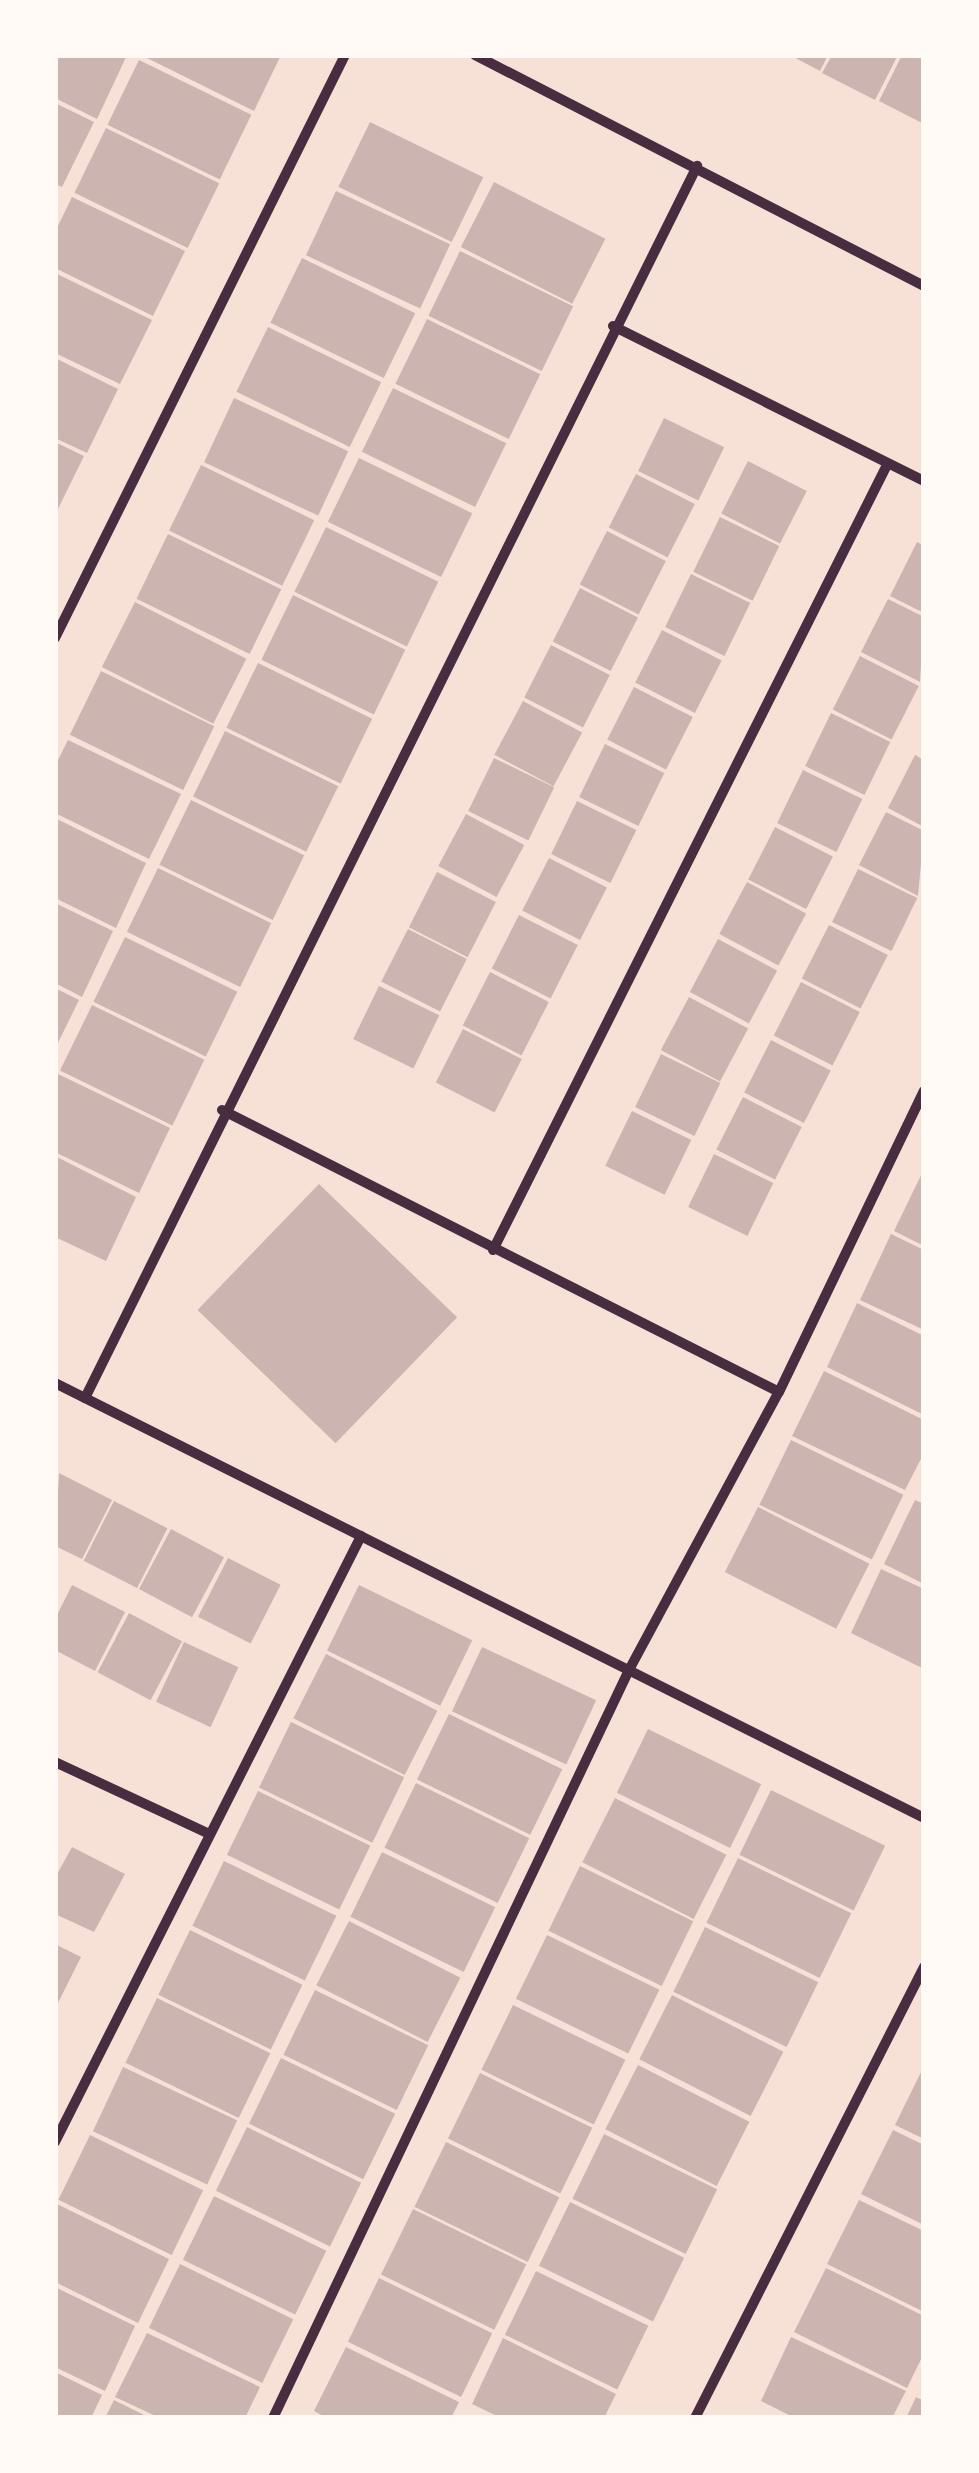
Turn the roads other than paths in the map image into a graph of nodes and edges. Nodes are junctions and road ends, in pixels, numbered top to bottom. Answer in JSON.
{"nodes":[{"id":1,"x":345,"y":55,"type":"edge"},
{"id":2,"x":475,"y":55,"type":"edge"},
{"id":3,"x":696,"y":166,"type":"junction"},
{"id":4,"x":924,"y":286,"type":"edge"},
{"id":5,"x":614,"y":326,"type":"junction"},
{"id":6,"x":887,"y":465,"type":"junction"},
{"id":7,"x":924,"y":482,"type":"edge"},
{"id":8,"x":55,"y":638,"type":"edge"},
{"id":9,"x":924,"y":1090,"type":"edge"},
{"id":10,"x":222,"y":1110,"type":"junction"},
{"id":11,"x":493,"y":1250,"type":"junction"},
{"id":12,"x":55,"y":1383,"type":"edge"},
{"id":13,"x":779,"y":1392,"type":"junction"},
{"id":14,"x":85,"y":1398,"type":"junction"},
{"id":15,"x":360,"y":1536,"type":"junction"},
{"id":16,"x":629,"y":1670,"type":"junction"},
{"id":17,"x":55,"y":1762,"type":"edge"},
{"id":18,"x":924,"y":1818,"type":"edge"},
{"id":19,"x":206,"y":1833,"type":"junction"},
{"id":20,"x":924,"y":1966,"type":"edge"},
{"id":21,"x":56,"y":2136,"type":"edge"},
{"id":22,"x":273,"y":2418,"type":"edge"},
{"id":23,"x":695,"y":2418,"type":"edge"}],
"edges":[{"from":1,"to":8,"type":"street"},
{"from":2,"to":3,"type":"street"},
{"from":3,"to":4,"type":"street"},
{"from":3,"to":5,"type":"street"},
{"from":5,"to":6,"type":"street"},
{"from":5,"to":10,"type":"street"},
{"from":6,"to":7,"type":"street"},
{"from":6,"to":11,"type":"street"},
{"from":9,"to":13,"type":"street"},
{"from":10,"to":11,"type":"street"},
{"from":10,"to":14,"type":"street"},
{"from":11,"to":13,"type":"street"},
{"from":12,"to":14,"type":"street"},
{"from":13,"to":16,"type":"street"},
{"from":14,"to":15,"type":"street"},
{"from":15,"to":16,"type":"street"},
{"from":15,"to":19,"type":"street"},
{"from":16,"to":18,"type":"street"},
{"from":16,"to":22,"type":"street"},
{"from":17,"to":19,"type":"street"},
{"from":19,"to":21,"type":"street"},
{"from":20,"to":23,"type":"street"}]}
